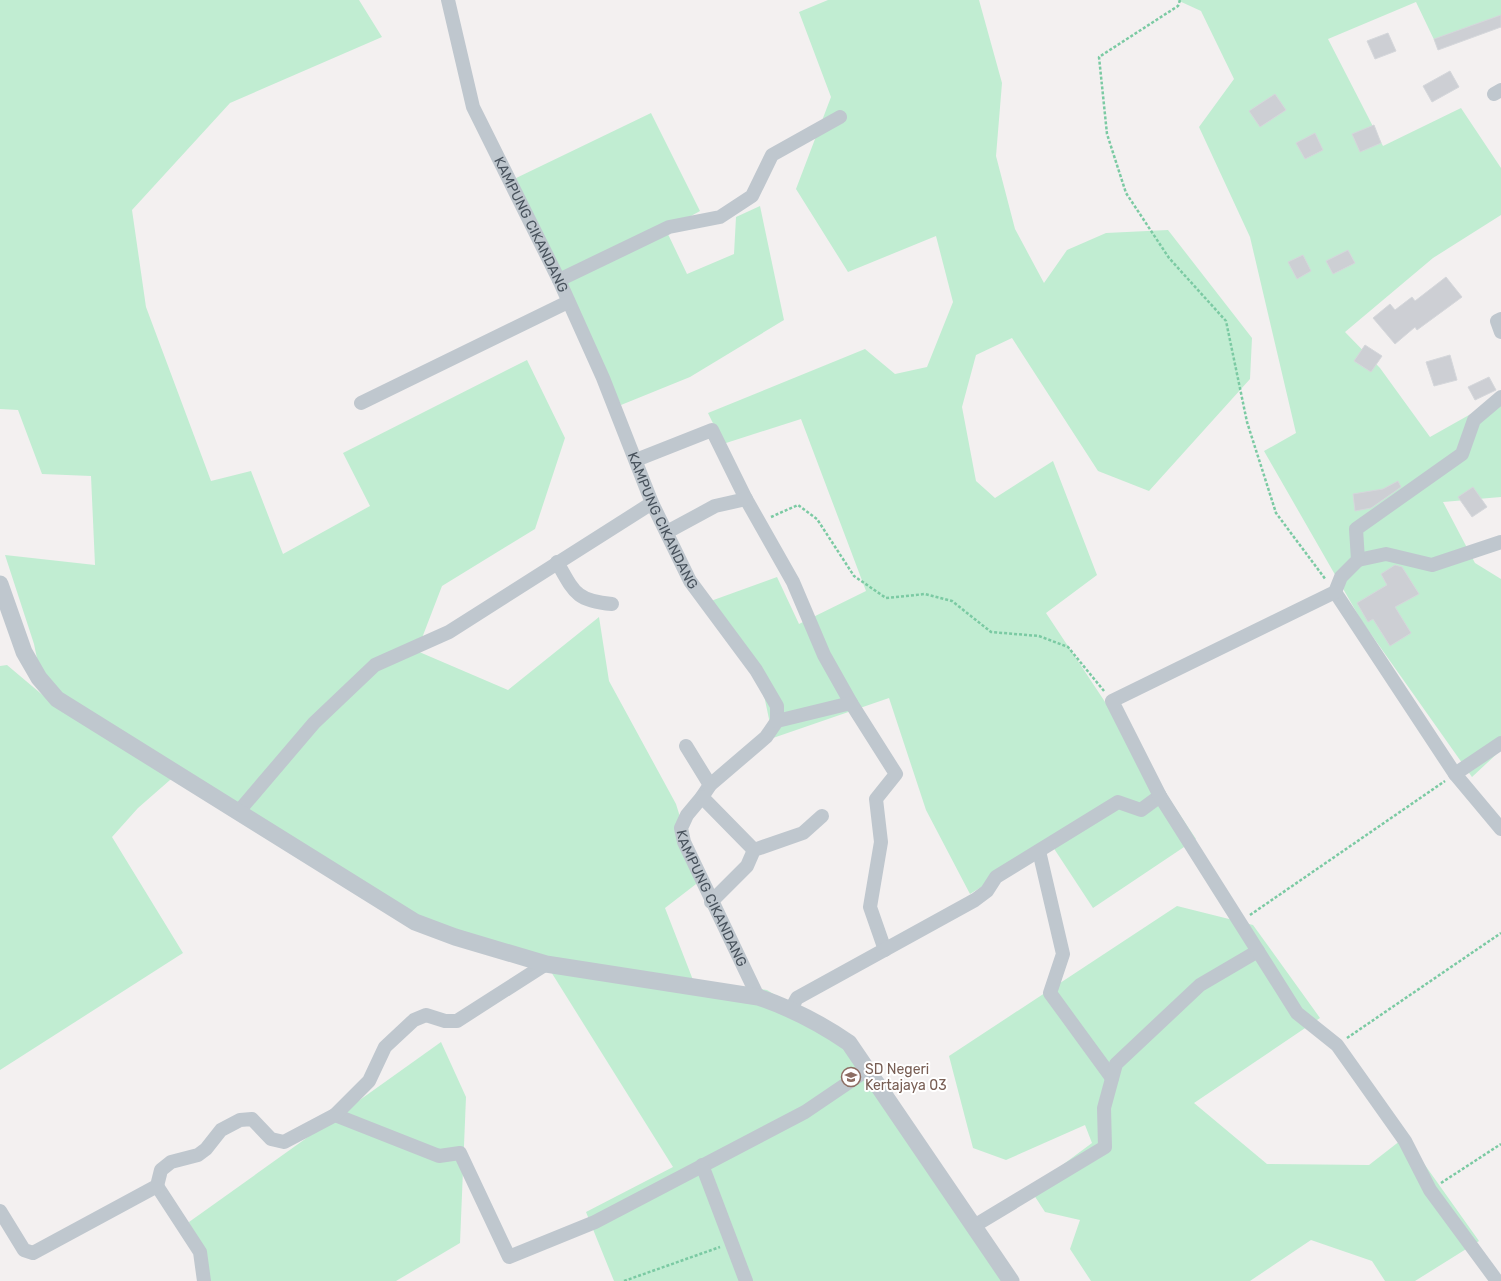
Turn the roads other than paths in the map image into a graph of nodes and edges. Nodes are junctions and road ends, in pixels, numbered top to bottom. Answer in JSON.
{"nodes":[{"id":1,"x":448,"y":0,"type":"edge"},
{"id":2,"x":840,"y":117,"type":"dead end"},
{"id":3,"x":559,"y":280,"type":"junction"},
{"id":4,"x":568,"y":302,"type":"junction"},
{"id":5,"x":1501,"y":319,"type":"edge"},
{"id":6,"x":1501,"y":332,"type":"edge"},
{"id":7,"x":1501,"y":397,"type":"edge"},
{"id":8,"x":361,"y":403,"type":"dead end"},
{"id":9,"x":636,"y":460,"type":"junction"},
{"id":10,"x":746,"y":499,"type":"junction"},
{"id":11,"x":652,"y":503,"type":"junction"},
{"id":12,"x":667,"y":532,"type":"junction"},
{"id":13,"x":1501,"y":542,"type":"edge"},
{"id":14,"x":1358,"y":560,"type":"junction"},
{"id":15,"x":557,"y":562,"type":"junction"},
{"id":16,"x":0,"y":584,"type":"edge"},
{"id":17,"x":1335,"y":592,"type":"junction"},
{"id":18,"x":612,"y":604,"type":"dead end"},
{"id":19,"x":851,"y":703,"type":"junction"},
{"id":20,"x":777,"y":721,"type":"junction"},
{"id":21,"x":1501,"y":743,"type":"edge"},
{"id":22,"x":686,"y":746,"type":"dead end"},
{"id":23,"x":1455,"y":774,"type":"junction"},
{"id":24,"x":706,"y":791,"type":"junction"},
{"id":25,"x":1160,"y":796,"type":"junction"},
{"id":26,"x":239,"y":811,"type":"junction"},
{"id":27,"x":822,"y":816,"type":"dead end"},
{"id":28,"x":1501,"y":829,"type":"edge"},
{"id":29,"x":754,"y":850,"type":"junction"},
{"id":30,"x":1039,"y":851,"type":"junction"},
{"id":31,"x":712,"y":902,"type":"junction"},
{"id":32,"x":885,"y":950,"type":"junction"},
{"id":33,"x":1258,"y":951,"type":"junction"},
{"id":34,"x":546,"y":964,"type":"junction"},
{"id":35,"x":758,"y":997,"type":"junction"},
{"id":36,"x":791,"y":1009,"type":"junction"},
{"id":37,"x":867,"y":1070,"type":"junction"},
{"id":38,"x":1112,"y":1078,"type":"junction"},
{"id":39,"x":335,"y":1115,"type":"junction"},
{"id":40,"x":702,"y":1165,"type":"junction"},
{"id":41,"x":157,"y":1186,"type":"junction"},
{"id":42,"x":0,"y":1211,"type":"edge"},
{"id":43,"x":974,"y":1226,"type":"junction"},
{"id":44,"x":204,"y":1281,"type":"edge"},
{"id":45,"x":746,"y":1281,"type":"edge"},
{"id":46,"x":1012,"y":1281,"type":"edge"},
{"id":47,"x":1496,"y":1281,"type":"edge"}],
"edges":[{"from":1,"to":3,"type":"street","name":"KAMPUNG CIKANDANG"},
{"from":2,"to":3,"type":"street"},
{"from":3,"to":4,"type":"street","name":"KAMPUNG CIKANDANG"},
{"from":4,"to":8,"type":"street"},
{"from":4,"to":9,"type":"street","name":"KAMPUNG CIKANDANG"},
{"from":5,"to":6,"type":"street"},
{"from":7,"to":14,"type":"street"},
{"from":9,"to":10,"type":"street"},
{"from":9,"to":11,"type":"street","name":"KAMPUNG CIKANDANG"},
{"from":10,"to":12,"type":"street"},
{"from":10,"to":19,"type":"street"},
{"from":11,"to":12,"type":"street","name":"KAMPUNG CIKANDANG"},
{"from":11,"to":15,"type":"street"},
{"from":12,"to":20,"type":"street","name":"KAMPUNG CIKANDANG"},
{"from":13,"to":14,"type":"street"},
{"from":14,"to":17,"type":"street"},
{"from":15,"to":18,"type":"street"},
{"from":15,"to":26,"type":"street"},
{"from":16,"to":26,"type":"street"},
{"from":17,"to":23,"type":"street"},
{"from":17,"to":25,"type":"street"},
{"from":19,"to":20,"type":"street"},
{"from":19,"to":32,"type":"street"},
{"from":20,"to":24,"type":"street","name":"KAMPUNG CIKANDANG"},
{"from":21,"to":23,"type":"street"},
{"from":22,"to":24,"type":"street"},
{"from":23,"to":28,"type":"street"},
{"from":24,"to":29,"type":"street"},
{"from":24,"to":31,"type":"street","name":"KAMPUNG CIKANDANG"},
{"from":25,"to":30,"type":"street"},
{"from":25,"to":33,"type":"street"},
{"from":26,"to":34,"type":"street"},
{"from":27,"to":29,"type":"street"},
{"from":29,"to":31,"type":"street"},
{"from":30,"to":32,"type":"street"},
{"from":30,"to":38,"type":"street"},
{"from":31,"to":35,"type":"street","name":"KAMPUNG CIKANDANG"},
{"from":32,"to":36,"type":"street"},
{"from":33,"to":38,"type":"street"},
{"from":33,"to":47,"type":"street"},
{"from":34,"to":35,"type":"street"},
{"from":34,"to":39,"type":"street"},
{"from":35,"to":36,"type":"street"},
{"from":36,"to":37,"type":"street"},
{"from":37,"to":40,"type":"street"},
{"from":37,"to":43,"type":"street"},
{"from":38,"to":43,"type":"street"},
{"from":39,"to":40,"type":"street"},
{"from":39,"to":41,"type":"street"},
{"from":40,"to":45,"type":"street"},
{"from":41,"to":42,"type":"street"},
{"from":41,"to":44,"type":"street"},
{"from":43,"to":46,"type":"street"}]}
